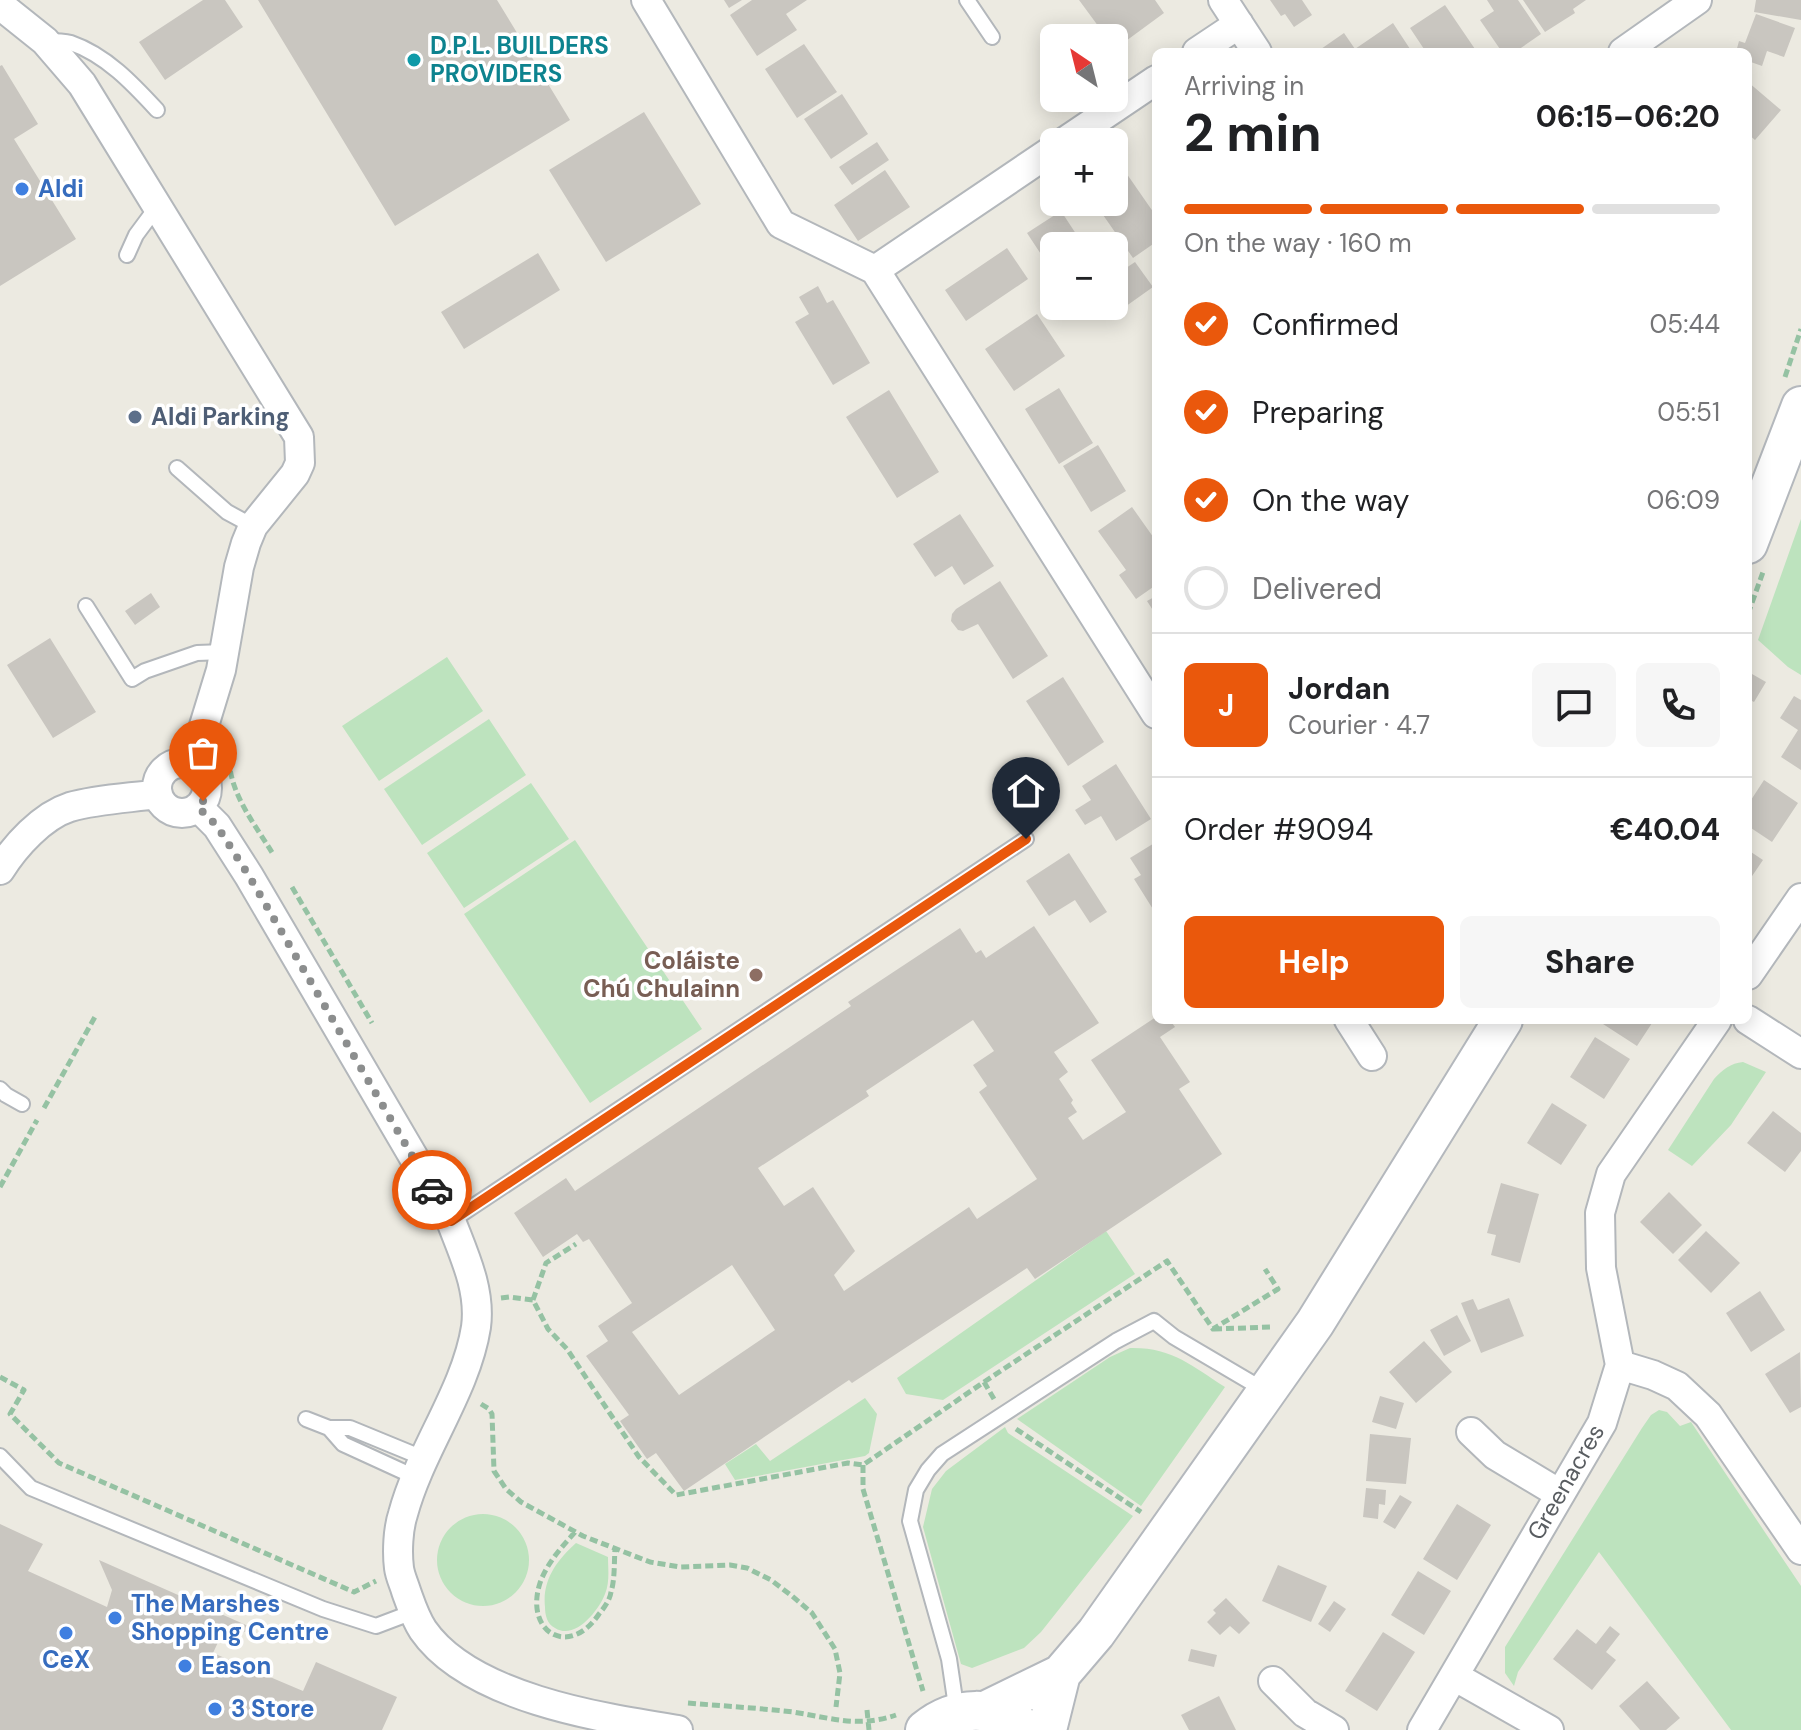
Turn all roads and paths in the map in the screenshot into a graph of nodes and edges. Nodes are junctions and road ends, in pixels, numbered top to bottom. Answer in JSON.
{"nodes":[{"id":1,"x":646,"y":0,"type":"edge"},
{"id":2,"x":967,"y":0,"type":"edge"},
{"id":3,"x":1223,"y":0,"type":"edge"},
{"id":4,"x":1697,"y":0,"type":"edge"},
{"id":5,"x":0,"y":5,"type":"edge"},
{"id":6,"x":1239,"y":24,"type":"junction"},
{"id":7,"x":992,"y":37,"type":"dead end"},
{"id":8,"x":45,"y":41,"type":"junction"},
{"id":9,"x":1203,"y":48,"type":"edge"},
{"id":10,"x":1254,"y":48,"type":"edge"},
{"id":11,"x":1629,"y":48,"type":"edge"},
{"id":12,"x":1152,"y":83,"type":"edge"},
{"id":13,"x":157,"y":110,"type":"dead end"},
{"id":14,"x":1085,"y":128,"type":"edge"},
{"id":15,"x":1040,"y":158,"type":"edge"},
{"id":16,"x":156,"y":208,"type":"junction"},
{"id":17,"x":127,"y":255,"type":"dead end"},
{"id":18,"x":875,"y":270,"type":"junction"},
{"id":19,"x":1801,"y":406,"type":"edge"},
{"id":20,"x":177,"y":468,"type":"dead end"},
{"id":21,"x":253,"y":526,"type":"junction"},
{"id":22,"x":1752,"y":534,"type":"edge"},
{"id":23,"x":86,"y":606,"type":"dead end"},
{"id":24,"x":224,"y":652,"type":"junction"},
{"id":25,"x":1152,"y":708,"type":"edge"},
{"id":26,"x":231,"y":739,"type":"dead end"},
{"id":27,"x":192,"y":765,"type":"junction"},
{"id":28,"x":158,"y":794,"type":"junction"},
{"id":29,"x":198,"y":807,"type":"junction"},
{"id":30,"x":1026,"y":839,"type":"dead end"},
{"id":31,"x":275,"y":858,"type":"dead end"},
{"id":32,"x":0,"y":870,"type":"edge"},
{"id":33,"x":291,"y":884,"type":"dead end"},
{"id":34,"x":1801,"y":898,"type":"edge"},
{"id":35,"x":1752,"y":969,"type":"edge"},
{"id":36,"x":96,"y":1015,"type":"dead end"},
{"id":37,"x":1752,"y":1023,"type":"edge"},
{"id":38,"x":1352,"y":1024,"type":"edge"},
{"id":39,"x":1501,"y":1024,"type":"edge"},
{"id":40,"x":1714,"y":1024,"type":"edge"},
{"id":41,"x":373,"y":1027,"type":"dead end"},
{"id":42,"x":1801,"y":1054,"type":"edge"},
{"id":43,"x":1372,"y":1056,"type":"dead end"},
{"id":44,"x":2,"y":1092,"type":"edge"},
{"id":45,"x":22,"y":1104,"type":"dead end"},
{"id":46,"x":0,"y":1187,"type":"edge"},
{"id":47,"x":451,"y":1221,"type":"junction"},
{"id":48,"x":576,"y":1244,"type":"dead end"},
{"id":49,"x":496,"y":1290,"type":"dead end"},
{"id":50,"x":533,"y":1300,"type":"junction"},
{"id":51,"x":1276,"y":1327,"type":"dead end"},
{"id":52,"x":1213,"y":1329,"type":"dead end"},
{"id":53,"x":1620,"y":1365,"type":"junction"},
{"id":54,"x":0,"y":1377,"type":"edge"},
{"id":55,"x":1267,"y":1392,"type":"junction"},
{"id":56,"x":479,"y":1403,"type":"dead end"},
{"id":57,"x":1004,"y":1414,"type":"junction"},
{"id":58,"x":306,"y":1419,"type":"dead end"},
{"id":59,"x":1471,"y":1432,"type":"dead end"},
{"id":60,"x":0,"y":1456,"type":"edge"},
{"id":61,"x":863,"y":1465,"type":"junction"},
{"id":62,"x":419,"y":1468,"type":"junction"},
{"id":63,"x":1560,"y":1494,"type":"junction"},
{"id":64,"x":1145,"y":1515,"type":"dead end"},
{"id":65,"x":575,"y":1532,"type":"junction"},
{"id":66,"x":615,"y":1549,"type":"junction"},
{"id":67,"x":1801,"y":1550,"type":"edge"},
{"id":68,"x":399,"y":1570,"type":"junction"},
{"id":69,"x":413,"y":1612,"type":"junction"},
{"id":70,"x":1061,"y":1674,"type":"junction"},
{"id":71,"x":1454,"y":1676,"type":"junction"},
{"id":72,"x":1273,"y":1681,"type":"dead end"},
{"id":73,"x":923,"y":1691,"type":"dead end"},
{"id":74,"x":683,"y":1702,"type":"dead end"},
{"id":75,"x":836,"y":1707,"type":"dead end"},
{"id":76,"x":867,"y":1710,"type":"dead end"},
{"id":77,"x":955,"y":1718,"type":"edge"},
{"id":78,"x":868,"y":1722,"type":"junction"},
{"id":79,"x":596,"y":1723,"type":"edge"},
{"id":80,"x":678,"y":1730,"type":"edge"},
{"id":81,"x":869,"y":1730,"type":"edge"},
{"id":82,"x":1026,"y":1730,"type":"edge"},
{"id":83,"x":1047,"y":1730,"type":"edge"},
{"id":84,"x":1334,"y":1730,"type":"edge"},
{"id":85,"x":1422,"y":1730,"type":"edge"},
{"id":86,"x":1549,"y":1730,"type":"edge"}],
"edges":[{"from":1,"to":18,"type":"street"},
{"from":2,"to":7,"type":"lane"},
{"from":3,"to":6,"type":"street"},
{"from":4,"to":11,"type":"street"},
{"from":5,"to":8,"type":"street"},
{"from":6,"to":9,"type":"street"},
{"from":6,"to":10,"type":"street"},
{"from":8,"to":13,"type":"lane"},
{"from":8,"to":16,"type":"street"},
{"from":12,"to":14,"type":"street"},
{"from":15,"to":18,"type":"street"},
{"from":16,"to":17,"type":"lane"},
{"from":16,"to":21,"type":"street"},
{"from":18,"to":25,"type":"street"},
{"from":19,"to":22,"type":"street"},
{"from":20,"to":21,"type":"lane"},
{"from":21,"to":24,"type":"street"},
{"from":23,"to":24,"type":"lane"},
{"from":24,"to":27,"type":"street"},
{"from":26,"to":31,"type":"path"},
{"from":27,"to":28,"type":"street"},
{"from":27,"to":29,"type":"street"},
{"from":28,"to":29,"type":"street"},
{"from":28,"to":32,"type":"street"},
{"from":29,"to":47,"type":"street"},
{"from":30,"to":47,"type":"lane"},
{"from":33,"to":41,"type":"path"},
{"from":34,"to":35,"type":"street"},
{"from":36,"to":46,"type":"path"},
{"from":37,"to":42,"type":"street"},
{"from":38,"to":43,"type":"street"},
{"from":39,"to":55,"type":"street"},
{"from":40,"to":53,"type":"street","name":"Greenacres"},
{"from":44,"to":45,"type":"lane"},
{"from":47,"to":62,"type":"street"},
{"from":48,"to":50,"type":"path"},
{"from":49,"to":50,"type":"path"},
{"from":50,"to":61,"type":"path"},
{"from":51,"to":52,"type":"path"},
{"from":53,"to":63,"type":"street","name":"Greenacres"},
{"from":53,"to":67,"type":"street"},
{"from":54,"to":68,"type":"path"},
{"from":55,"to":57,"type":"lane"},
{"from":55,"to":70,"type":"street"},
{"from":56,"to":65,"type":"path"},
{"from":57,"to":61,"type":"path"},
{"from":57,"to":64,"type":"path"},
{"from":57,"to":77,"type":"lane"},
{"from":58,"to":62,"type":"lane"},
{"from":59,"to":63,"type":"street"},
{"from":60,"to":69,"type":"lane"},
{"from":61,"to":73,"type":"path"},
{"from":62,"to":68,"type":"street"},
{"from":63,"to":71,"type":"street","name":"Greenacres"},
{"from":65,"to":66,"type":"path"},
{"from":65,"to":66,"type":"path"},
{"from":66,"to":75,"type":"path"},
{"from":68,"to":69,"type":"street"},
{"from":69,"to":79,"type":"street"},
{"from":70,"to":77,"type":"street"},
{"from":70,"to":83,"type":"street"},
{"from":71,"to":85,"type":"street","name":"Greenacres"},
{"from":71,"to":86,"type":"street"},
{"from":72,"to":84,"type":"street"},
{"from":74,"to":78,"type":"path"},
{"from":76,"to":78,"type":"path"},
{"from":77,"to":82,"type":"street"},
{"from":78,"to":81,"type":"path"},
{"from":79,"to":80,"type":"street"}]}
